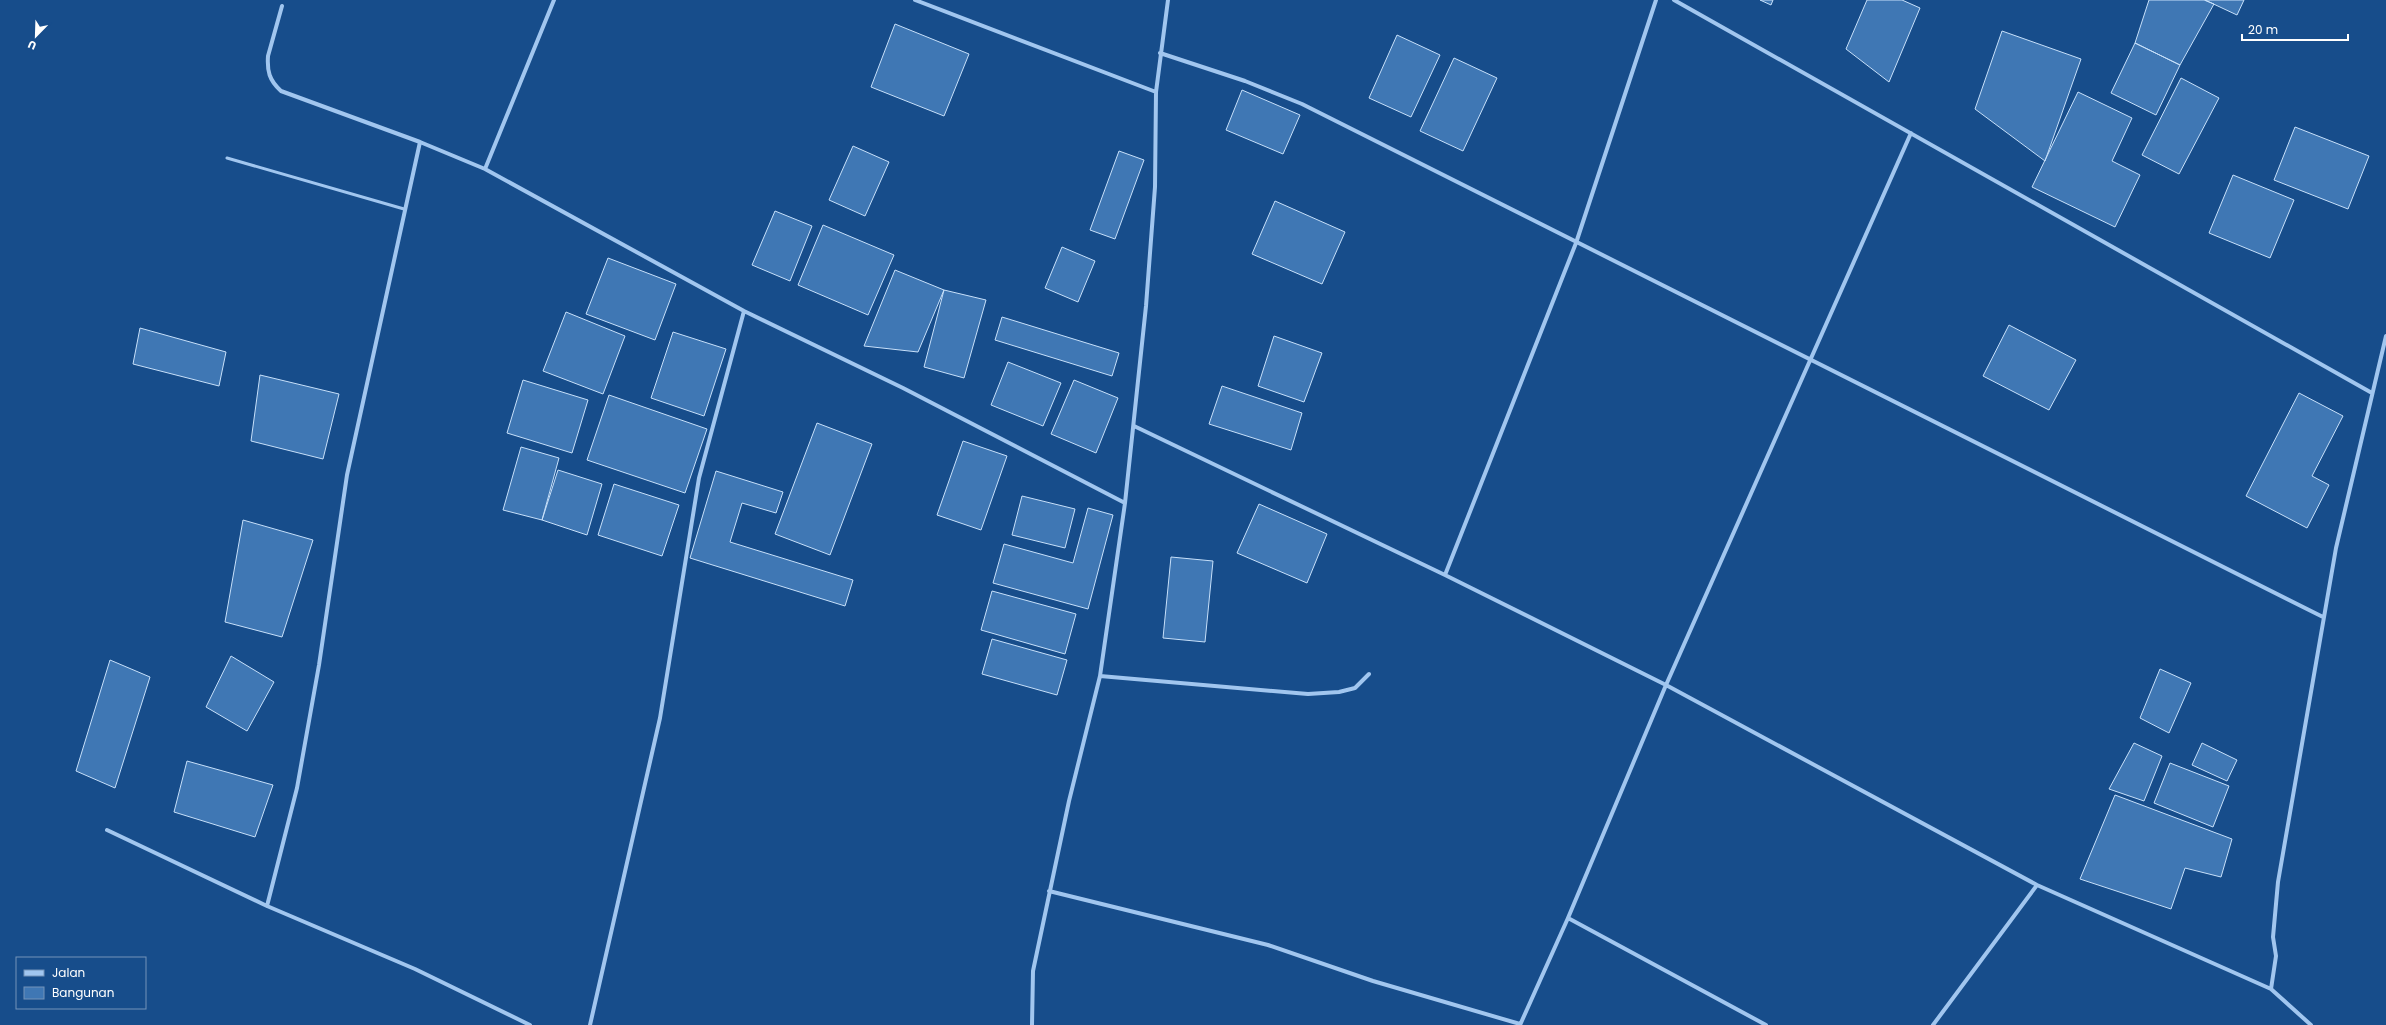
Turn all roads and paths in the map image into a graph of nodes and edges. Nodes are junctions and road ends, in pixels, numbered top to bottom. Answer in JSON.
{"nodes":[{"id":1,"x":554,"y":0,"type":"edge"},
{"id":2,"x":915,"y":0,"type":"edge"},
{"id":3,"x":1168,"y":0,"type":"edge"},
{"id":4,"x":1656,"y":0,"type":"edge"},
{"id":5,"x":1674,"y":0,"type":"edge"},
{"id":6,"x":282,"y":6,"type":"dead end"},
{"id":7,"x":1160,"y":52,"type":"junction"},
{"id":8,"x":1156,"y":92,"type":"junction"},
{"id":9,"x":1911,"y":133,"type":"junction"},
{"id":10,"x":420,"y":142,"type":"junction"},
{"id":11,"x":227,"y":158,"type":"dead end"},
{"id":12,"x":485,"y":169,"type":"junction"},
{"id":13,"x":404,"y":210,"type":"junction"},
{"id":14,"x":1576,"y":243,"type":"junction"},
{"id":15,"x":744,"y":311,"type":"junction"},
{"id":16,"x":2386,"y":336,"type":"edge"},
{"id":17,"x":1810,"y":360,"type":"junction"},
{"id":18,"x":2372,"y":393,"type":"junction"},
{"id":19,"x":1134,"y":426,"type":"junction"},
{"id":20,"x":1126,"y":503,"type":"junction"},
{"id":21,"x":1445,"y":575,"type":"junction"},
{"id":22,"x":2323,"y":618,"type":"junction"},
{"id":23,"x":1369,"y":674,"type":"dead end"},
{"id":24,"x":1100,"y":676,"type":"junction"},
{"id":25,"x":1666,"y":684,"type":"junction"},
{"id":26,"x":107,"y":830,"type":"dead end"},
{"id":27,"x":2037,"y":885,"type":"junction"},
{"id":28,"x":1049,"y":891,"type":"junction"},
{"id":29,"x":267,"y":906,"type":"junction"},
{"id":30,"x":1568,"y":918,"type":"junction"},
{"id":31,"x":2271,"y":989,"type":"junction"},
{"id":32,"x":1520,"y":1024,"type":"edge"},
{"id":33,"x":530,"y":1025,"type":"edge"},
{"id":34,"x":590,"y":1025,"type":"edge"},
{"id":35,"x":1032,"y":1025,"type":"edge"},
{"id":36,"x":1766,"y":1025,"type":"edge"},
{"id":37,"x":1933,"y":1025,"type":"edge"},
{"id":38,"x":2311,"y":1025,"type":"edge"}],
"edges":[{"from":1,"to":12,"type":"street"},
{"from":2,"to":8,"type":"street"},
{"from":3,"to":7,"type":"street"},
{"from":4,"to":14,"type":"street"},
{"from":5,"to":9,"type":"street"},
{"from":6,"to":10,"type":"street"},
{"from":7,"to":8,"type":"street"},
{"from":7,"to":14,"type":"street"},
{"from":8,"to":19,"type":"street"},
{"from":9,"to":17,"type":"street"},
{"from":9,"to":18,"type":"street"},
{"from":10,"to":12,"type":"street"},
{"from":10,"to":13,"type":"street"},
{"from":11,"to":13,"type":"lane"},
{"from":12,"to":15,"type":"street"},
{"from":13,"to":29,"type":"street"},
{"from":14,"to":17,"type":"street"},
{"from":14,"to":21,"type":"street"},
{"from":15,"to":20,"type":"street"},
{"from":15,"to":34,"type":"street"},
{"from":16,"to":18,"type":"street"},
{"from":17,"to":22,"type":"street"},
{"from":17,"to":25,"type":"street"},
{"from":18,"to":22,"type":"street"},
{"from":19,"to":20,"type":"street"},
{"from":19,"to":21,"type":"street"},
{"from":20,"to":24,"type":"street"},
{"from":21,"to":25,"type":"street"},
{"from":22,"to":31,"type":"street"},
{"from":23,"to":24,"type":"street"},
{"from":24,"to":28,"type":"street"},
{"from":25,"to":27,"type":"street"},
{"from":25,"to":30,"type":"street"},
{"from":26,"to":29,"type":"street"},
{"from":27,"to":31,"type":"street"},
{"from":27,"to":37,"type":"street"},
{"from":28,"to":32,"type":"street"},
{"from":28,"to":35,"type":"street"},
{"from":29,"to":33,"type":"street"},
{"from":30,"to":32,"type":"street"},
{"from":30,"to":36,"type":"street"},
{"from":31,"to":38,"type":"street"}]}
